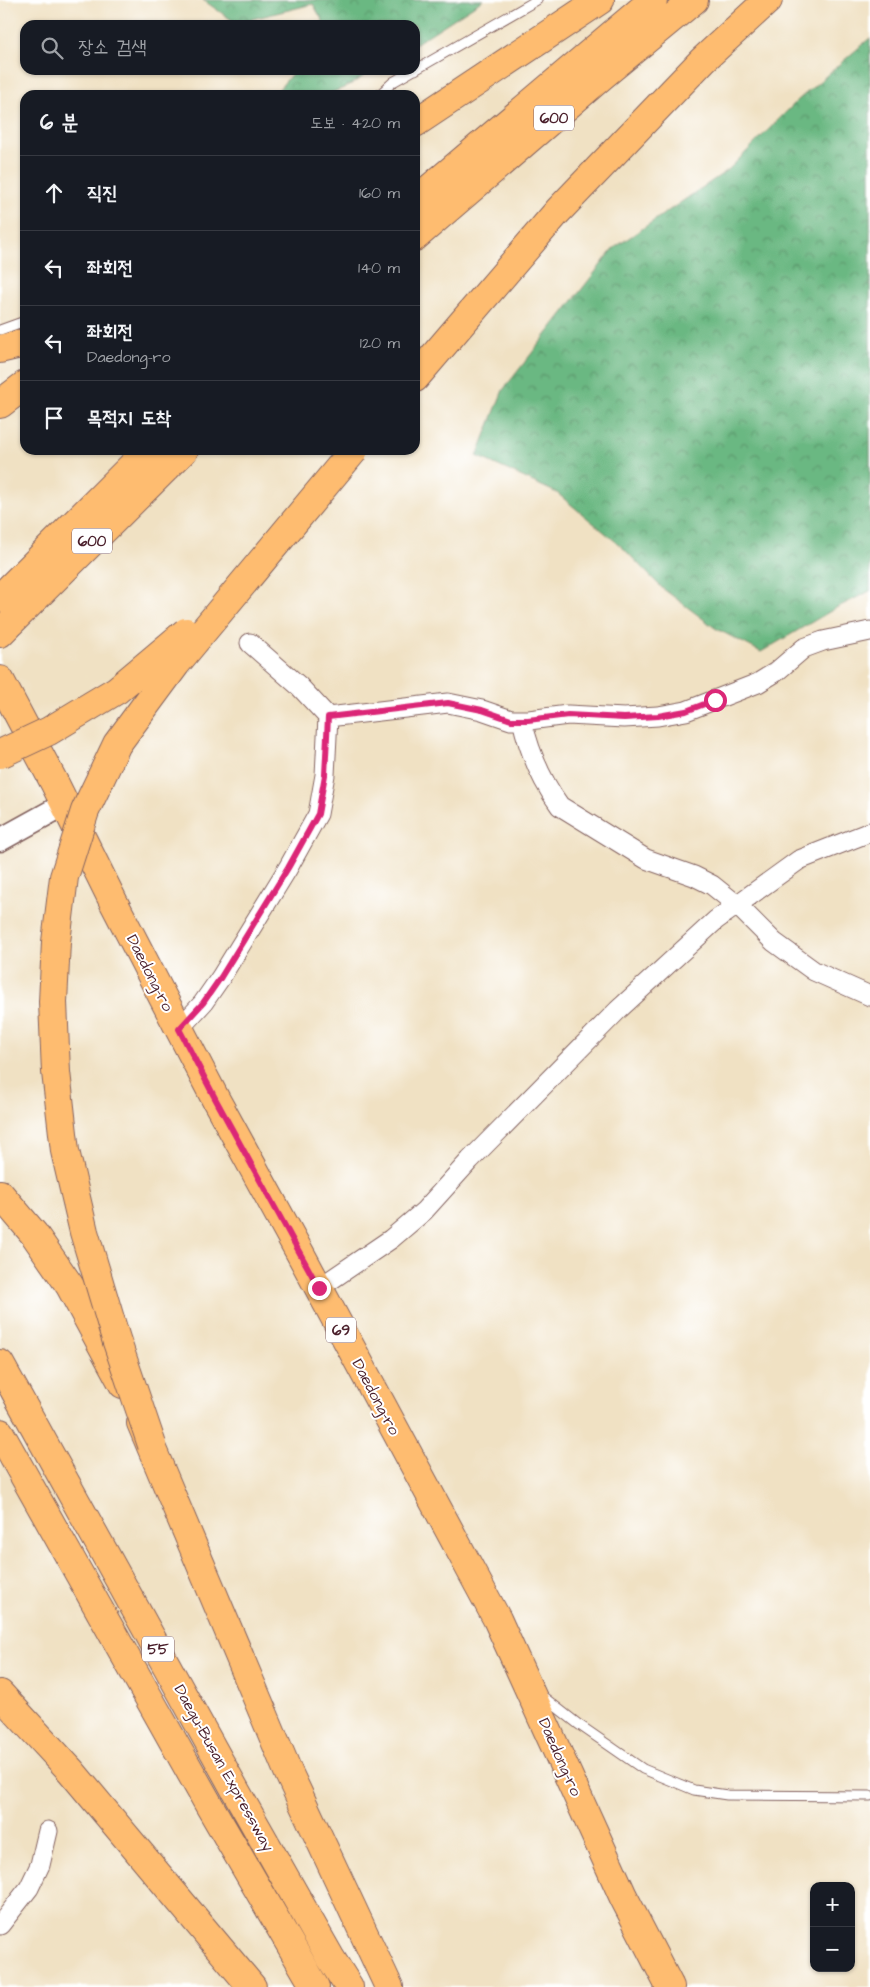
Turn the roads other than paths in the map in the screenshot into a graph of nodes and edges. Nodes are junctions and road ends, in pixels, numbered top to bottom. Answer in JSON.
{"nodes":[{"id":1,"x":537,"y":0,"type":"edge"},
{"id":2,"x":600,"y":0,"type":"edge"},
{"id":3,"x":653,"y":0,"type":"edge"},
{"id":4,"x":694,"y":0,"type":"edge"},
{"id":5,"x":768,"y":0,"type":"edge"},
{"id":6,"x":420,"y":67,"type":"edge"},
{"id":7,"x":406,"y":75,"type":"edge"},
{"id":8,"x":384,"y":90,"type":"edge"},
{"id":9,"x":420,"y":120,"type":"edge"},
{"id":10,"x":420,"y":197,"type":"edge"},
{"id":11,"x":420,"y":233,"type":"edge"},
{"id":12,"x":20,"y":324,"type":"edge"},
{"id":13,"x":0,"y":330,"type":"edge"},
{"id":14,"x":20,"y":344,"type":"edge"},
{"id":15,"x":0,"y":349,"type":"edge"},
{"id":16,"x":420,"y":372,"type":"edge"},
{"id":17,"x":20,"y":390,"type":"edge"},
{"id":18,"x":0,"y":404,"type":"edge"},
{"id":19,"x":143,"y":455,"type":"edge"},
{"id":20,"x":179,"y":455,"type":"edge"},
{"id":21,"x":349,"y":455,"type":"edge"},
{"id":22,"x":349,"y":455,"type":"edge"},
{"id":23,"x":0,"y":598,"type":"edge"},
{"id":24,"x":870,"y":631,"type":"edge"},
{"id":25,"x":0,"y":633,"type":"edge"},
{"id":26,"x":250,"y":643,"type":"dead end"},
{"id":27,"x":0,"y":680,"type":"edge"},
{"id":28,"x":328,"y":717,"type":"junction"},
{"id":29,"x":522,"y":720,"type":"junction"},
{"id":30,"x":0,"y":754,"type":"edge"},
{"id":31,"x":65,"y":804,"type":"junction"},
{"id":32,"x":870,"y":832,"type":"edge"},
{"id":33,"x":0,"y":840,"type":"edge"},
{"id":34,"x":737,"y":905,"type":"junction"},
{"id":35,"x":870,"y":996,"type":"edge"},
{"id":36,"x":179,"y":1029,"type":"junction"},
{"id":37,"x":0,"y":1194,"type":"edge"},
{"id":38,"x":319,"y":1288,"type":"junction"},
{"id":39,"x":0,"y":1364,"type":"edge"},
{"id":40,"x":0,"y":1433,"type":"edge"},
{"id":41,"x":152,"y":1444,"type":"junction"},
{"id":42,"x":526,"y":1683,"type":"junction"},
{"id":43,"x":0,"y":1694,"type":"edge"},
{"id":44,"x":870,"y":1796,"type":"edge"},
{"id":45,"x":48,"y":1831,"type":"dead end"},
{"id":46,"x":0,"y":1925,"type":"edge"},
{"id":47,"x":252,"y":1987,"type":"edge"},
{"id":48,"x":315,"y":1987,"type":"edge"},
{"id":49,"x":350,"y":1987,"type":"edge"},
{"id":50,"x":389,"y":1987,"type":"edge"},
{"id":51,"x":670,"y":1987,"type":"edge"}],
"edges":[{"from":1,"to":6,"type":"lane"},
{"from":2,"to":9,"type":"main road"},
{"from":3,"to":10,"type":"main road","number":"600"},
{"from":4,"to":11,"type":"main road","number":"600"},
{"from":5,"to":16,"type":"main road"},
{"from":7,"to":8,"type":"lane"},
{"from":12,"to":13,"type":"lane"},
{"from":14,"to":15,"type":"main road"},
{"from":17,"to":18,"type":"main road"},
{"from":19,"to":23,"type":"main road","number":"600"},
{"from":20,"to":25,"type":"main road","number":"600"},
{"from":21,"to":30,"type":"main road","bridge":true},
{"from":22,"to":41,"type":"main road","bridge":true},
{"from":24,"to":29,"type":"street"},
{"from":26,"to":28,"type":"street"},
{"from":27,"to":31,"type":"main road","name":"Daedong-ro","number":"69"},
{"from":28,"to":29,"type":"street"},
{"from":28,"to":36,"type":"street"},
{"from":29,"to":34,"type":"street"},
{"from":31,"to":33,"type":"street"},
{"from":31,"to":36,"type":"main road","name":"Daedong-ro","number":"69"},
{"from":32,"to":34,"type":"street"},
{"from":34,"to":35,"type":"street"},
{"from":34,"to":38,"type":"street"},
{"from":36,"to":38,"type":"main road","name":"Daedong-ro","number":"69"},
{"from":37,"to":41,"type":"main road","bridge":true},
{"from":38,"to":42,"type":"main road","name":"Daedong-ro","number":"69"},
{"from":39,"to":49,"type":"main road","name":"Daegu-Busan Expressway","number":"55"},
{"from":40,"to":48,"type":"main road","name":"Daegu-Busan Expressway","number":"55"},
{"from":41,"to":50,"type":"main road"},
{"from":42,"to":44,"type":"lane"},
{"from":42,"to":51,"type":"main road","name":"Daedong-ro","number":"69"},
{"from":43,"to":47,"type":"main road"},
{"from":45,"to":46,"type":"street"}]}
